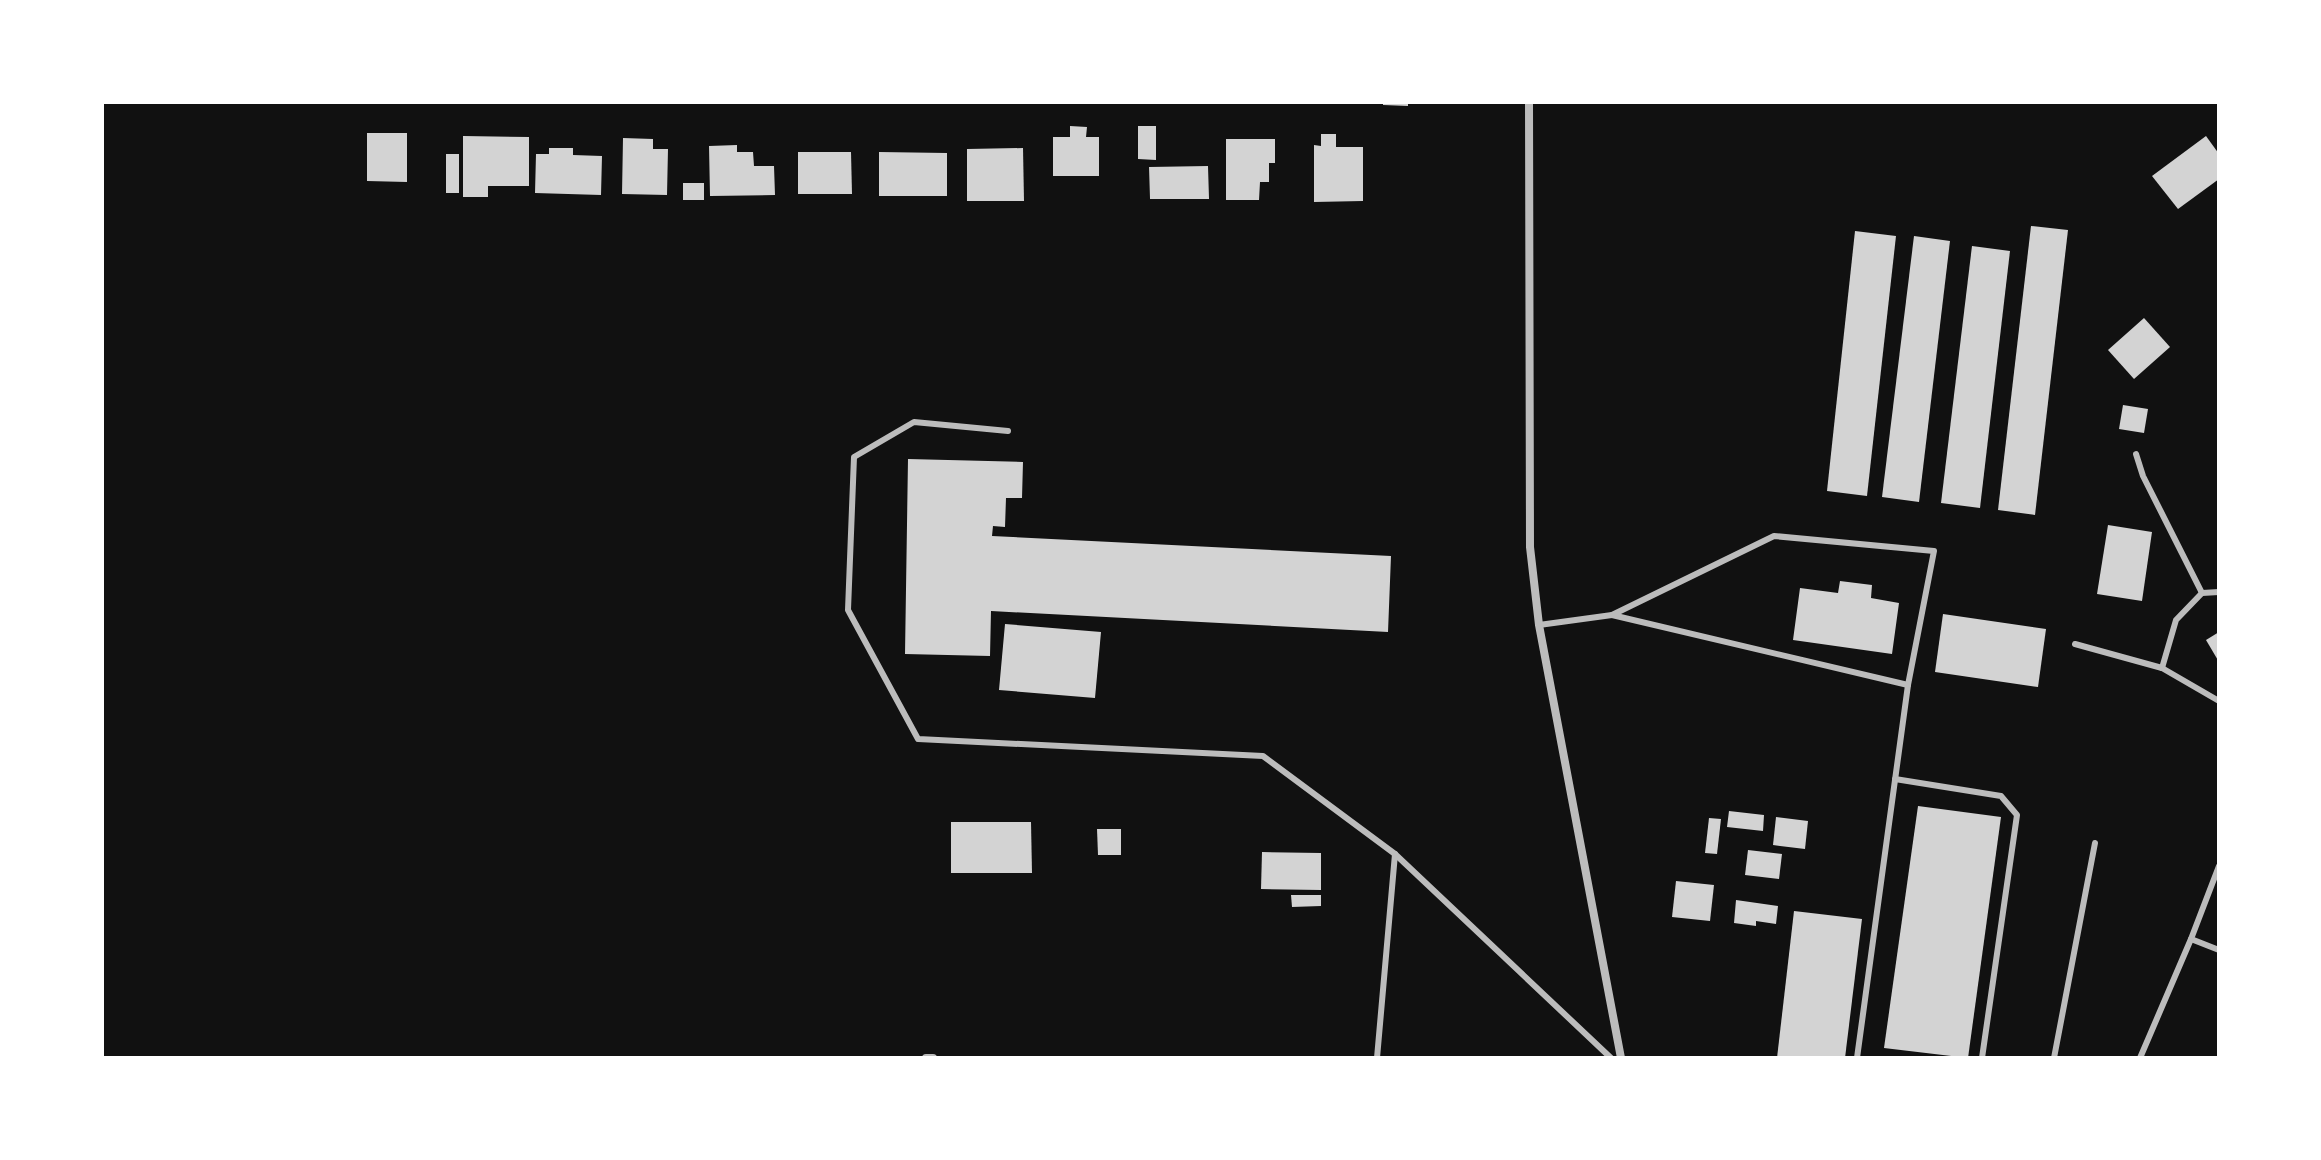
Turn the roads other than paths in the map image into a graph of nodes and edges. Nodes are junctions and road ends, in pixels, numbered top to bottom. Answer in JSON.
{"nodes":[{"id":1,"x":1529,"y":102,"type":"edge"},
{"id":2,"x":1008,"y":431,"type":"dead end"},
{"id":3,"x":2136,"y":454,"type":"dead end"},
{"id":4,"x":2219,"y":592,"type":"edge"},
{"id":5,"x":2202,"y":593,"type":"junction"},
{"id":6,"x":1612,"y":615,"type":"junction"},
{"id":7,"x":1539,"y":625,"type":"junction"},
{"id":8,"x":2075,"y":644,"type":"dead end"},
{"id":9,"x":2162,"y":668,"type":"junction"},
{"id":10,"x":1908,"y":685,"type":"junction"},
{"id":11,"x":2219,"y":701,"type":"edge"},
{"id":12,"x":1895,"y":779,"type":"junction"},
{"id":13,"x":2095,"y":843,"type":"dead end"},
{"id":14,"x":1395,"y":854,"type":"junction"},
{"id":15,"x":2219,"y":866,"type":"edge"},
{"id":16,"x":2191,"y":939,"type":"junction"},
{"id":17,"x":2219,"y":950,"type":"edge"},
{"id":18,"x":926,"y":1058,"type":"edge"},
{"id":19,"x":933,"y":1058,"type":"edge"},
{"id":20,"x":1377,"y":1058,"type":"edge"},
{"id":21,"x":1611,"y":1058,"type":"edge"},
{"id":22,"x":1621,"y":1058,"type":"edge"},
{"id":23,"x":1857,"y":1058,"type":"edge"},
{"id":24,"x":1982,"y":1058,"type":"edge"},
{"id":25,"x":2054,"y":1058,"type":"edge"},
{"id":26,"x":2140,"y":1058,"type":"edge"}],
"edges":[{"from":1,"to":7,"type":"street"},
{"from":2,"to":14,"type":"lane"},
{"from":3,"to":5,"type":"lane"},
{"from":4,"to":5,"type":"lane"},
{"from":5,"to":9,"type":"lane"},
{"from":6,"to":7,"type":"lane"},
{"from":6,"to":10,"type":"lane"},
{"from":6,"to":10,"type":"lane"},
{"from":7,"to":22,"type":"street"},
{"from":8,"to":9,"type":"lane"},
{"from":9,"to":11,"type":"lane"},
{"from":10,"to":12,"type":"lane"},
{"from":12,"to":23,"type":"lane"},
{"from":12,"to":24,"type":"lane"},
{"from":13,"to":25,"type":"lane"},
{"from":14,"to":20,"type":"lane"},
{"from":14,"to":21,"type":"lane"},
{"from":15,"to":16,"type":"lane"},
{"from":16,"to":17,"type":"lane"},
{"from":16,"to":26,"type":"lane"},
{"from":18,"to":19,"type":"street"}]}
